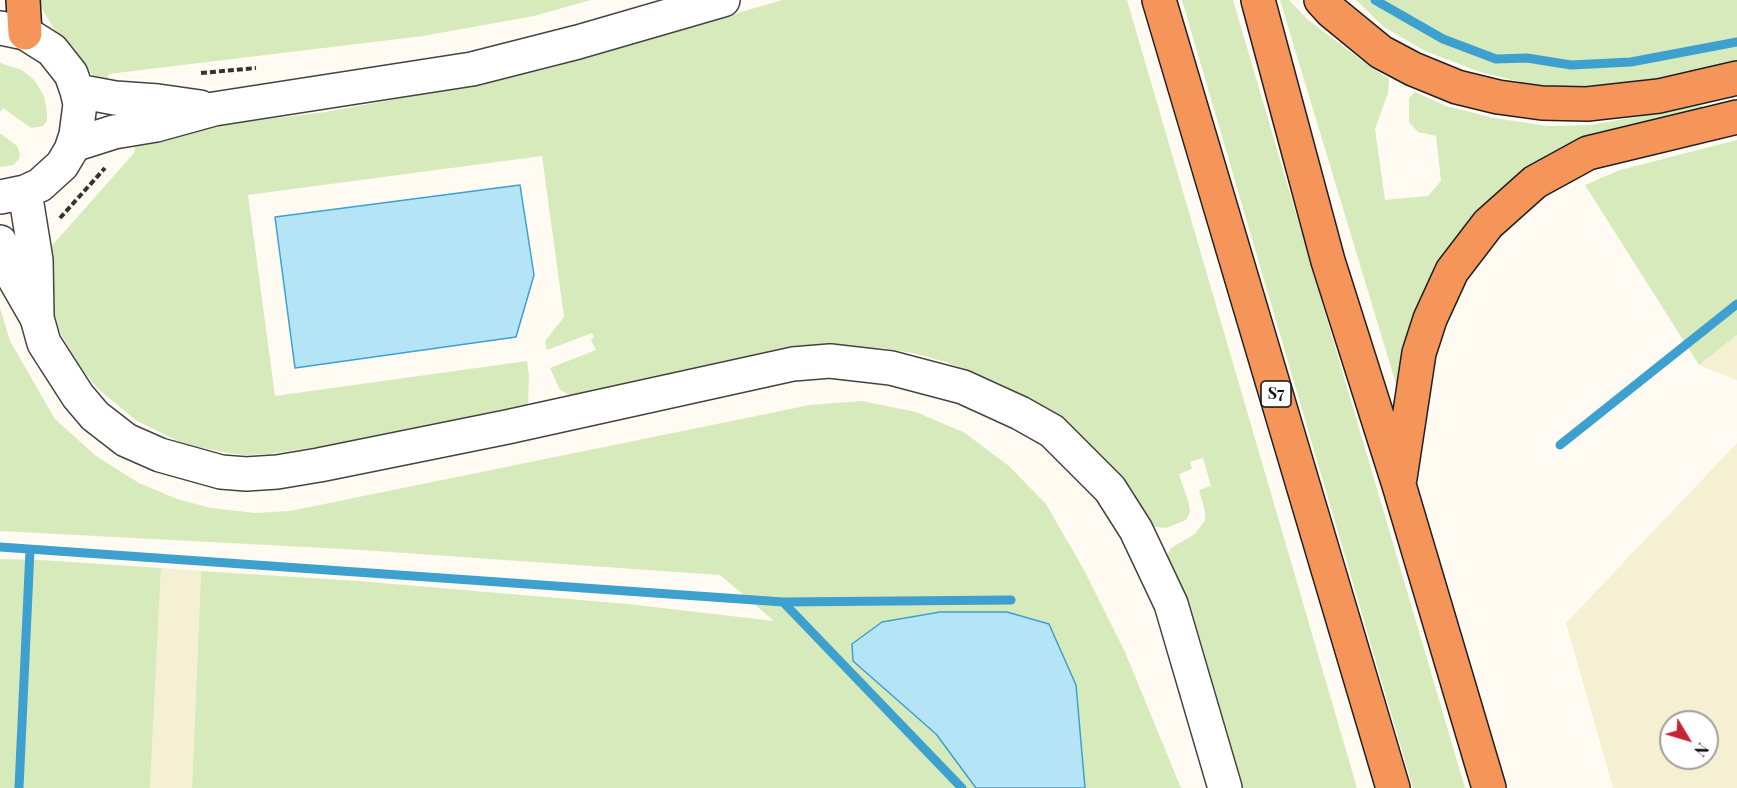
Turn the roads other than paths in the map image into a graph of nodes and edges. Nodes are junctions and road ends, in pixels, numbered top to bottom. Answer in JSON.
{"nodes":[{"id":1,"x":23,"y":0,"type":"edge"},
{"id":2,"x":723,"y":0,"type":"edge"},
{"id":3,"x":1159,"y":0,"type":"edge"},
{"id":4,"x":1258,"y":0,"type":"edge"},
{"id":5,"x":1321,"y":0,"type":"edge"},
{"id":6,"x":13,"y":31,"type":"edge"},
{"id":7,"x":1737,"y":78,"type":"edge"},
{"id":8,"x":77,"y":91,"type":"junction"},
{"id":9,"x":214,"y":109,"type":"junction"},
{"id":10,"x":1737,"y":117,"type":"edge"},
{"id":11,"x":73,"y":146,"type":"junction"},
{"id":12,"x":13,"y":195,"type":"edge"},
{"id":13,"x":0,"y":242,"type":"edge"},
{"id":14,"x":37,"y":318,"type":"junction"},
{"id":15,"x":1399,"y":485,"type":"junction"},
{"id":16,"x":1225,"y":788,"type":"edge"},
{"id":17,"x":1393,"y":788,"type":"edge"},
{"id":18,"x":1489,"y":788,"type":"edge"}],
"edges":[{"from":1,"to":6,"type":"highway"},
{"from":2,"to":9,"type":"street"},
{"from":3,"to":17,"type":"highway","number":"S7"},
{"from":4,"to":15,"type":"highway"},
{"from":5,"to":7,"type":"highway"},
{"from":6,"to":8,"type":"street"},
{"from":8,"to":9,"type":"street"},
{"from":8,"to":11,"type":"street"},
{"from":9,"to":11,"type":"street"},
{"from":10,"to":15,"type":"highway"},
{"from":11,"to":12,"type":"street"},
{"from":12,"to":14,"type":"street"},
{"from":13,"to":14,"type":"street"},
{"from":14,"to":16,"type":"street"},
{"from":15,"to":18,"type":"highway"}]}
